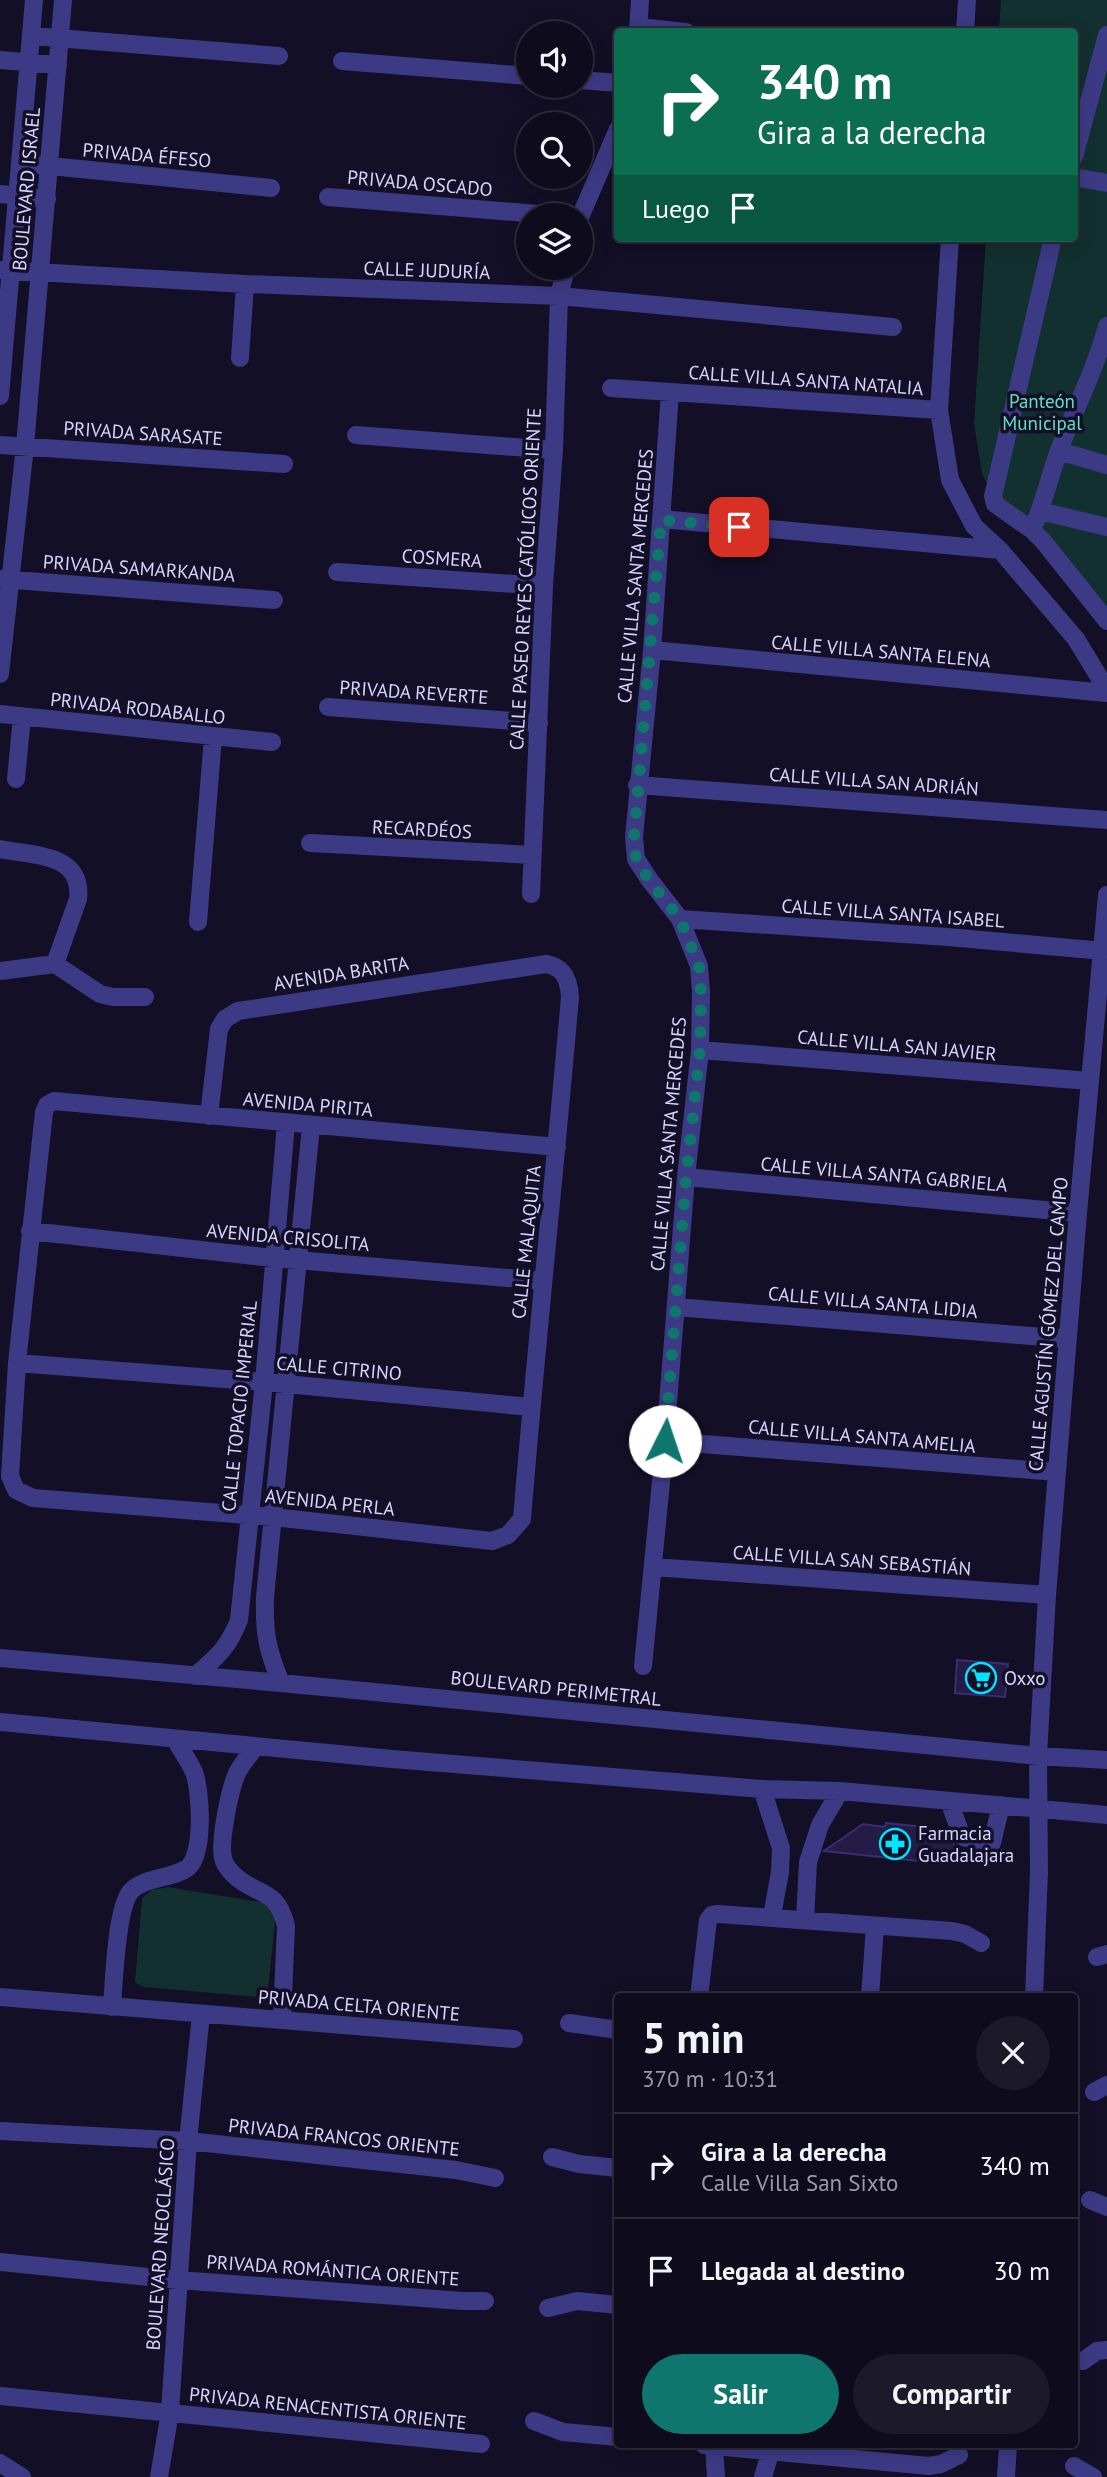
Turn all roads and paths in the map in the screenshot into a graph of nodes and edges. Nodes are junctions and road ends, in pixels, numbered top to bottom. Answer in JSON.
{"nodes":[{"id":1,"x":34,"y":0,"type":"edge"},
{"id":2,"x":63,"y":0,"type":"edge"},
{"id":3,"x":640,"y":0,"type":"edge"},
{"id":4,"x":967,"y":0,"type":"edge"},
{"id":5,"x":638,"y":28,"type":"edge"},
{"id":6,"x":965,"y":28,"type":"edge"},
{"id":7,"x":1107,"y":35,"type":"edge"},
{"id":8,"x":32,"y":37,"type":"junction"},
{"id":9,"x":60,"y":39,"type":"junction"},
{"id":10,"x":279,"y":56,"type":"dead end"},
{"id":11,"x":0,"y":60,"type":"edge"},
{"id":12,"x":342,"y":61,"type":"dead end"},
{"id":13,"x":30,"y":63,"type":"junction"},
{"id":14,"x":58,"y":65,"type":"junction"},
{"id":15,"x":516,"y":75,"type":"edge"},
{"id":16,"x":593,"y":81,"type":"edge"},
{"id":17,"x":614,"y":83,"type":"edge"},
{"id":18,"x":1078,"y":142,"type":"edge"},
{"id":19,"x":611,"y":161,"type":"edge"},
{"id":20,"x":20,"y":163,"type":"junction"},
{"id":21,"x":50,"y":167,"type":"junction"},
{"id":22,"x":1078,"y":178,"type":"edge"},
{"id":23,"x":1107,"y":183,"type":"edge"},
{"id":24,"x":271,"y":188,"type":"dead end"},
{"id":25,"x":8,"y":195,"type":"edge"},
{"id":26,"x":328,"y":197,"type":"dead end"},
{"id":27,"x":47,"y":199,"type":"junction"},
{"id":28,"x":588,"y":203,"type":"edge"},
{"id":29,"x":516,"y":212,"type":"edge"},
{"id":30,"x":950,"y":242,"type":"edge"},
{"id":31,"x":1052,"y":242,"type":"edge"},
{"id":32,"x":5,"y":271,"type":"edge"},
{"id":33,"x":39,"y":274,"type":"junction"},
{"id":34,"x":563,"y":280,"type":"edge"},
{"id":35,"x":245,"y":284,"type":"junction"},
{"id":36,"x":559,"y":296,"type":"junction"},
{"id":37,"x":893,"y":327,"type":"dead end"},
{"id":38,"x":1106,"y":332,"type":"edge"},
{"id":39,"x":240,"y":358,"type":"dead end"},
{"id":40,"x":611,"y":388,"type":"dead end"},
{"id":41,"x":670,"y":391,"type":"junction"},
{"id":42,"x":0,"y":394,"type":"edge"},
{"id":43,"x":939,"y":410,"type":"junction"},
{"id":44,"x":356,"y":435,"type":"dead end"},
{"id":45,"x":0,"y":445,"type":"edge"},
{"id":46,"x":25,"y":446,"type":"junction"},
{"id":47,"x":554,"y":450,"type":"junction"},
{"id":48,"x":1059,"y":452,"type":"junction"},
{"id":49,"x":284,"y":464,"type":"dead end"},
{"id":50,"x":1107,"y":465,"type":"edge"},
{"id":51,"x":1040,"y":511,"type":"junction"},
{"id":52,"x":661,"y":520,"type":"junction"},
{"id":53,"x":1107,"y":527,"type":"edge"},
{"id":54,"x":1032,"y":530,"type":"junction"},
{"id":55,"x":1000,"y":550,"type":"junction"},
{"id":56,"x":337,"y":572,"type":"dead end"},
{"id":57,"x":6,"y":579,"type":"edge"},
{"id":58,"x":544,"y":586,"type":"junction"},
{"id":59,"x":274,"y":600,"type":"dead end"},
{"id":60,"x":1107,"y":621,"type":"edge"},
{"id":61,"x":652,"y":650,"type":"junction"},
{"id":62,"x":0,"y":672,"type":"edge"},
{"id":63,"x":1107,"y":692,"type":"edge"},
{"id":64,"x":328,"y":707,"type":"dead end"},
{"id":65,"x":0,"y":714,"type":"edge"},
{"id":66,"x":22,"y":716,"type":"junction"},
{"id":67,"x":539,"y":723,"type":"junction"},
{"id":68,"x":213,"y":737,"type":"junction"},
{"id":69,"x":272,"y":742,"type":"dead end"},
{"id":70,"x":16,"y":779,"type":"dead end"},
{"id":71,"x":637,"y":785,"type":"junction"},
{"id":72,"x":1107,"y":820,"type":"edge"},
{"id":73,"x":310,"y":843,"type":"dead end"},
{"id":74,"x":0,"y":849,"type":"edge"},
{"id":75,"x":531,"y":855,"type":"junction"},
{"id":76,"x":530,"y":894,"type":"dead end"},
{"id":77,"x":1107,"y":895,"type":"edge"},
{"id":78,"x":680,"y":919,"type":"junction"},
{"id":79,"x":198,"y":922,"type":"dead end"},
{"id":80,"x":1103,"y":951,"type":"junction"},
{"id":81,"x":55,"y":964,"type":"junction"},
{"id":82,"x":0,"y":971,"type":"edge"},
{"id":83,"x":563,"y":971,"type":"joint"},
{"id":84,"x":145,"y":997,"type":"dead end"},
{"id":85,"x":700,"y":1050,"type":"junction"},
{"id":86,"x":1090,"y":1081,"type":"junction"},
{"id":87,"x":209,"y":1116,"type":"junction"},
{"id":88,"x":286,"y":1123,"type":"junction"},
{"id":89,"x":311,"y":1126,"type":"junction"},
{"id":90,"x":557,"y":1147,"type":"junction"},
{"id":91,"x":686,"y":1178,"type":"junction"},
{"id":92,"x":1078,"y":1213,"type":"junction"},
{"id":93,"x":30,"y":1231,"type":"junction"},
{"id":94,"x":273,"y":1258,"type":"junction"},
{"id":95,"x":298,"y":1259,"type":"junction"},
{"id":96,"x":543,"y":1281,"type":"junction"},
{"id":97,"x":676,"y":1307,"type":"junction"},
{"id":98,"x":1068,"y":1339,"type":"junction"},
{"id":99,"x":17,"y":1363,"type":"junction"},
{"id":100,"x":264,"y":1382,"type":"junction"},
{"id":101,"x":286,"y":1384,"type":"junction"},
{"id":102,"x":531,"y":1407,"type":"junction"},
{"id":103,"x":665,"y":1441,"type":"junction"},
{"id":104,"x":1056,"y":1472,"type":"junction"},
{"id":105,"x":249,"y":1515,"type":"junction"},
{"id":106,"x":273,"y":1517,"type":"junction"},
{"id":107,"x":522,"y":1519,"type":"joint"},
{"id":108,"x":653,"y":1567,"type":"junction"},
{"id":109,"x":243,"y":1576,"type":"junction"},
{"id":110,"x":267,"y":1578,"type":"junction"},
{"id":111,"x":1047,"y":1595,"type":"junction"},
{"id":112,"x":239,"y":1620,"type":"junction"},
{"id":113,"x":265,"y":1622,"type":"junction"},
{"id":114,"x":0,"y":1658,"type":"edge"},
{"id":115,"x":643,"y":1666,"type":"dead end"},
{"id":116,"x":195,"y":1676,"type":"junction"},
{"id":117,"x":281,"y":1683,"type":"junction"},
{"id":118,"x":0,"y":1722,"type":"edge"},
{"id":119,"x":175,"y":1739,"type":"junction"},
{"id":120,"x":256,"y":1746,"type":"junction"},
{"id":121,"x":1038,"y":1756,"type":"junction"},
{"id":122,"x":1107,"y":1760,"type":"edge"},
{"id":123,"x":762,"y":1789,"type":"junction"},
{"id":124,"x":840,"y":1791,"type":"junction"},
{"id":125,"x":949,"y":1801,"type":"junction"},
{"id":126,"x":1001,"y":1805,"type":"junction"},
{"id":127,"x":1038,"y":1809,"type":"junction"},
{"id":128,"x":1107,"y":1815,"type":"edge"},
{"id":129,"x":199,"y":1819,"type":"junction"},
{"id":130,"x":225,"y":1823,"type":"junction"},
{"id":131,"x":781,"y":1861,"type":"junction"},
{"id":132,"x":808,"y":1862,"type":"junction"},
{"id":133,"x":772,"y":1916,"type":"junction"},
{"id":134,"x":805,"y":1920,"type":"junction"},
{"id":135,"x":875,"y":1926,"type":"junction"},
{"id":136,"x":981,"y":1943,"type":"dead end"},
{"id":137,"x":699,"y":1993,"type":"edge"},
{"id":138,"x":870,"y":1993,"type":"edge"},
{"id":139,"x":1034,"y":1993,"type":"edge"},
{"id":140,"x":0,"y":1997,"type":"edge"},
{"id":141,"x":112,"y":2007,"type":"junction"},
{"id":142,"x":201,"y":2014,"type":"junction"},
{"id":143,"x":282,"y":2019,"type":"junction"},
{"id":144,"x":569,"y":2023,"type":"dead end"},
{"id":145,"x":614,"y":2029,"type":"edge"},
{"id":146,"x":514,"y":2039,"type":"dead end"},
{"id":147,"x":0,"y":2131,"type":"edge"},
{"id":148,"x":188,"y":2141,"type":"junction"},
{"id":149,"x":552,"y":2157,"type":"dead end"},
{"id":150,"x":614,"y":2168,"type":"edge"},
{"id":151,"x":495,"y":2178,"type":"dead end"},
{"id":152,"x":0,"y":2262,"type":"edge"},
{"id":153,"x":178,"y":2280,"type":"junction"},
{"id":154,"x":485,"y":2301,"type":"dead end"},
{"id":155,"x":614,"y":2305,"type":"edge"},
{"id":156,"x":548,"y":2308,"type":"dead end"},
{"id":157,"x":1107,"y":2350,"type":"edge"},
{"id":158,"x":1083,"y":2361,"type":"dead end"},
{"id":159,"x":0,"y":2396,"type":"edge"},
{"id":160,"x":170,"y":2412,"type":"junction"},
{"id":161,"x":534,"y":2421,"type":"dead end"},
{"id":162,"x":614,"y":2437,"type":"edge"},
{"id":163,"x":481,"y":2444,"type":"dead end"},
{"id":164,"x":714,"y":2448,"type":"edge"},
{"id":165,"x":746,"y":2448,"type":"edge"},
{"id":166,"x":1008,"y":2448,"type":"edge"},
{"id":167,"x":770,"y":2453,"type":"junction"},
{"id":168,"x":959,"y":2455,"type":"dead end"},
{"id":169,"x":0,"y":2463,"type":"edge"},
{"id":170,"x":1074,"y":2466,"type":"dead end"},
{"id":171,"x":22,"y":2477,"type":"edge"},
{"id":172,"x":159,"y":2477,"type":"edge"},
{"id":173,"x":716,"y":2477,"type":"edge"},
{"id":174,"x":763,"y":2477,"type":"edge"},
{"id":175,"x":1006,"y":2477,"type":"edge"},
{"id":176,"x":1093,"y":2477,"type":"edge"}],
"edges":[{"from":1,"to":8,"type":"street","name":"BOULEVARD ISRAEL"},
{"from":2,"to":9,"type":"street","name":"BOULEVARD ISRAEL"},
{"from":3,"to":5,"type":"street"},
{"from":4,"to":6,"type":"street"},
{"from":7,"to":18,"type":"street"},
{"from":8,"to":9,"type":"street"},
{"from":8,"to":13,"type":"street","name":"BOULEVARD ISRAEL"},
{"from":9,"to":10,"type":"street"},
{"from":9,"to":14,"type":"street","name":"BOULEVARD ISRAEL"},
{"from":11,"to":13,"type":"street"},
{"from":12,"to":15,"type":"street"},
{"from":13,"to":14,"type":"street"},
{"from":13,"to":20,"type":"street","name":"BOULEVARD ISRAEL"},
{"from":14,"to":21,"type":"street","name":"BOULEVARD ISRAEL"},
{"from":16,"to":17,"type":"street"},
{"from":19,"to":28,"type":"street"},
{"from":20,"to":21,"type":"street","name":"PRIVADA ÉFESO"},
{"from":20,"to":25,"type":"street","name":"BOULEVARD ISRAEL"},
{"from":21,"to":24,"type":"street","name":"PRIVADA ÉFESO"},
{"from":21,"to":27,"type":"street","name":"BOULEVARD ISRAEL"},
{"from":22,"to":23,"type":"street"},
{"from":25,"to":27,"type":"street"},
{"from":25,"to":32,"type":"street","name":"BOULEVARD ISRAEL"},
{"from":26,"to":29,"type":"street","name":"PRIVADA OSCADO"},
{"from":27,"to":33,"type":"street","name":"BOULEVARD ISRAEL"},
{"from":30,"to":43,"type":"street"},
{"from":31,"to":54,"type":"street"},
{"from":32,"to":33,"type":"street","name":"CALLE JUDURÍA"},
{"from":32,"to":42,"type":"street","name":"BOULEVARD ISRAEL"},
{"from":33,"to":35,"type":"street","name":"CALLE JUDURÍA"},
{"from":33,"to":46,"type":"street","name":"BOULEVARD ISRAEL"},
{"from":34,"to":36,"type":"street","name":"CALLE PASEO REYES CATÓLICOS ORIENTE"},
{"from":35,"to":36,"type":"street","name":"CALLE JUDURÍA"},
{"from":35,"to":39,"type":"street"},
{"from":36,"to":37,"type":"street","name":"CALLE JUDURÍA"},
{"from":36,"to":47,"type":"street","name":"CALLE PASEO REYES CATÓLICOS ORIENTE"},
{"from":38,"to":48,"type":"street"},
{"from":40,"to":41,"type":"street","name":"CALLE VILLA SANTA NATALIA"},
{"from":41,"to":43,"type":"street","name":"CALLE VILLA SANTA NATALIA"},
{"from":41,"to":52,"type":"street","name":"CALLE VILLA SANTA MERCEDES"},
{"from":43,"to":55,"type":"street"},
{"from":44,"to":47,"type":"street"},
{"from":45,"to":46,"type":"street","name":"PRIVADA SARASATE"},
{"from":46,"to":49,"type":"street","name":"PRIVADA SARASATE"},
{"from":46,"to":57,"type":"street","name":"BOULEVARD ISRAEL"},
{"from":47,"to":58,"type":"street","name":"CALLE PASEO REYES CATÓLICOS ORIENTE"},
{"from":48,"to":50,"type":"street"},
{"from":48,"to":51,"type":"street"},
{"from":51,"to":53,"type":"street"},
{"from":51,"to":54,"type":"street"},
{"from":52,"to":55,"type":"street"},
{"from":52,"to":61,"type":"street","name":"CALLE VILLA SANTA MERCEDES"},
{"from":54,"to":60,"type":"street"},
{"from":55,"to":63,"type":"street"},
{"from":56,"to":58,"type":"street","name":"COSMERA"},
{"from":57,"to":59,"type":"street","name":"PRIVADA SAMARKANDA"},
{"from":57,"to":62,"type":"street","name":"BOULEVARD ISRAEL"},
{"from":58,"to":67,"type":"street","name":"CALLE PASEO REYES CATÓLICOS ORIENTE"},
{"from":61,"to":63,"type":"street","name":"CALLE VILLA SANTA ELENA"},
{"from":61,"to":71,"type":"street","name":"CALLE VILLA SANTA MERCEDES"},
{"from":64,"to":67,"type":"street","name":"PRIVADA REVERTE"},
{"from":65,"to":66,"type":"street","name":"PRIVADA RODABALLO"},
{"from":66,"to":68,"type":"street","name":"PRIVADA RODABALLO"},
{"from":66,"to":70,"type":"street"},
{"from":67,"to":75,"type":"street","name":"CALLE PASEO REYES CATÓLICOS ORIENTE"},
{"from":68,"to":69,"type":"street","name":"PRIVADA RODABALLO"},
{"from":68,"to":79,"type":"street"},
{"from":71,"to":72,"type":"street","name":"CALLE VILLA SAN ADRIÁN"},
{"from":71,"to":78,"type":"street","name":"CALLE VILLA SANTA MERCEDES"},
{"from":73,"to":75,"type":"street","name":"RECARDÉOS"},
{"from":74,"to":81,"type":"street"},
{"from":75,"to":76,"type":"street","name":"CALLE PASEO REYES CATÓLICOS ORIENTE"},
{"from":77,"to":80,"type":"street","name":"CALLE AGUSTÍN GÓMEZ DEL CAMPO"},
{"from":78,"to":80,"type":"street","name":"CALLE VILLA SANTA ISABEL"},
{"from":78,"to":85,"type":"street","name":"CALLE VILLA SANTA MERCEDES"},
{"from":80,"to":86,"type":"street","name":"CALLE AGUSTÍN GÓMEZ DEL CAMPO"},
{"from":81,"to":82,"type":"street"},
{"from":81,"to":84,"type":"street"},
{"from":83,"to":87,"type":"street","name":"AVENIDA BARITA"},
{"from":83,"to":90,"type":"street","name":"CALLE MALAQUITA"},
{"from":85,"to":86,"type":"street","name":"CALLE VILLA SAN JAVIER"},
{"from":85,"to":91,"type":"street","name":"CALLE VILLA SANTA MERCEDES"},
{"from":86,"to":92,"type":"street","name":"CALLE AGUSTÍN GÓMEZ DEL CAMPO"},
{"from":87,"to":88,"type":"street","name":"AVENIDA PIRITA"},
{"from":87,"to":93,"type":"street","name":"AVENIDA PIRITA"},
{"from":88,"to":89,"type":"street","name":"AVENIDA PIRITA"},
{"from":88,"to":94,"type":"street","name":"CALLE TOPACIO IMPERIAL"},
{"from":89,"to":90,"type":"street","name":"AVENIDA PIRITA"},
{"from":89,"to":95,"type":"street"},
{"from":90,"to":96,"type":"street","name":"CALLE MALAQUITA"},
{"from":91,"to":92,"type":"street","name":"CALLE VILLA SANTA GABRIELA"},
{"from":91,"to":97,"type":"street","name":"CALLE VILLA SANTA MERCEDES"},
{"from":92,"to":98,"type":"street","name":"CALLE AGUSTÍN GÓMEZ DEL CAMPO"},
{"from":93,"to":94,"type":"street","name":"AVENIDA CRISOLITA"},
{"from":93,"to":99,"type":"street"},
{"from":94,"to":95,"type":"street","name":"AVENIDA CRISOLITA"},
{"from":94,"to":100,"type":"street","name":"CALLE TOPACIO IMPERIAL"},
{"from":95,"to":96,"type":"street","name":"AVENIDA CRISOLITA"},
{"from":95,"to":101,"type":"street"},
{"from":96,"to":102,"type":"street","name":"CALLE MALAQUITA"},
{"from":97,"to":98,"type":"street","name":"CALLE VILLA SANTA LIDIA"},
{"from":97,"to":103,"type":"street","name":"CALLE VILLA SANTA MERCEDES"},
{"from":98,"to":104,"type":"street","name":"CALLE AGUSTÍN GÓMEZ DEL CAMPO"},
{"from":99,"to":100,"type":"street","name":"CALLE CITRINO"},
{"from":99,"to":105,"type":"street","name":"AVENIDA PERLA"},
{"from":100,"to":101,"type":"street","name":"CALLE CITRINO"},
{"from":100,"to":105,"type":"street","name":"CALLE TOPACIO IMPERIAL"},
{"from":101,"to":102,"type":"street","name":"CALLE CITRINO"},
{"from":101,"to":106,"type":"street"},
{"from":102,"to":107,"type":"street","name":"CALLE MALAQUITA"},
{"from":103,"to":104,"type":"street","name":"CALLE VILLA SANTA AMELIA"},
{"from":103,"to":108,"type":"street","name":"CALLE VILLA SANTA MERCEDES"},
{"from":104,"to":111,"type":"street","name":"CALLE AGUSTÍN GÓMEZ DEL CAMPO"},
{"from":105,"to":106,"type":"street","name":"AVENIDA PERLA"},
{"from":105,"to":109,"type":"street","name":"CALLE TOPACIO IMPERIAL"},
{"from":106,"to":107,"type":"street","name":"AVENIDA PERLA"},
{"from":106,"to":110,"type":"street"},
{"from":108,"to":111,"type":"street","name":"CALLE VILLA SAN SEBASTIÁN"},
{"from":108,"to":115,"type":"street","name":"CALLE VILLA SANTA MERCEDES"},
{"from":109,"to":110,"type":"street"},
{"from":109,"to":112,"type":"street","name":"CALLE TOPACIO IMPERIAL"},
{"from":110,"to":113,"type":"street"},
{"from":111,"to":121,"type":"street","name":"CALLE AGUSTÍN GÓMEZ DEL CAMPO"},
{"from":112,"to":113,"type":"street"},
{"from":112,"to":116,"type":"street","name":"CALLE TOPACIO IMPERIAL"},
{"from":113,"to":117,"type":"street"},
{"from":114,"to":116,"type":"street","name":"BOULEVARD PERIMETRAL"},
{"from":116,"to":117,"type":"street","name":"BOULEVARD PERIMETRAL"},
{"from":117,"to":121,"type":"street","name":"BOULEVARD PERIMETRAL"},
{"from":118,"to":119,"type":"street"},
{"from":119,"to":120,"type":"street"},
{"from":119,"to":129,"type":"street"},
{"from":120,"to":123,"type":"street"},
{"from":120,"to":130,"type":"street"},
{"from":121,"to":122,"type":"street","name":"BOULEVARD PERIMETRAL"},
{"from":121,"to":127,"type":"street","name":"CALLE AGUSTÍN GÓMEZ DEL CAMPO"},
{"from":123,"to":124,"type":"street"},
{"from":123,"to":131,"type":"street"},
{"from":124,"to":125,"type":"street"},
{"from":124,"to":132,"type":"street"},
{"from":125,"to":126,"type":"street"},
{"from":125,"to":126,"type":"street"},
{"from":126,"to":127,"type":"street"},
{"from":127,"to":128,"type":"street"},
{"from":127,"to":139,"type":"street","name":"CALLE AGUSTÍN GÓMEZ DEL CAMPO"},
{"from":129,"to":130,"type":"street"},
{"from":129,"to":141,"type":"street"},
{"from":130,"to":143,"type":"street"},
{"from":131,"to":132,"type":"street"},
{"from":131,"to":133,"type":"street"},
{"from":132,"to":134,"type":"street"},
{"from":133,"to":134,"type":"street"},
{"from":133,"to":137,"type":"street"},
{"from":134,"to":135,"type":"street"},
{"from":135,"to":136,"type":"street"},
{"from":135,"to":138,"type":"street"},
{"from":140,"to":141,"type":"street","name":"PRIVADA CELTA ORIENTE"},
{"from":141,"to":142,"type":"street","name":"PRIVADA CELTA ORIENTE"},
{"from":142,"to":143,"type":"street","name":"PRIVADA CELTA ORIENTE"},
{"from":142,"to":148,"type":"street","name":"BOULEVARD NEOCLÁSICO"},
{"from":143,"to":146,"type":"street","name":"PRIVADA CELTA ORIENTE"},
{"from":144,"to":145,"type":"street"},
{"from":147,"to":148,"type":"street","name":"PRIVADA FRANCOS ORIENTE"},
{"from":148,"to":151,"type":"street","name":"PRIVADA FRANCOS ORIENTE"},
{"from":148,"to":153,"type":"street","name":"BOULEVARD NEOCLÁSICO"},
{"from":149,"to":150,"type":"street"},
{"from":152,"to":153,"type":"street","name":"PRIVADA ROMÁNTICA ORIENTE"},
{"from":153,"to":154,"type":"street","name":"PRIVADA ROMÁNTICA ORIENTE"},
{"from":153,"to":160,"type":"street","name":"BOULEVARD NEOCLÁSICO"},
{"from":155,"to":156,"type":"street"},
{"from":157,"to":158,"type":"street"},
{"from":159,"to":160,"type":"street","name":"PRIVADA RENACENTISTA ORIENTE"},
{"from":160,"to":163,"type":"street","name":"PRIVADA RENACENTISTA ORIENTE"},
{"from":160,"to":172,"type":"street","name":"BOULEVARD NEOCLÁSICO"},
{"from":161,"to":162,"type":"street"},
{"from":164,"to":173,"type":"street"},
{"from":165,"to":167,"type":"street"},
{"from":166,"to":175,"type":"street"},
{"from":167,"to":168,"type":"street"},
{"from":167,"to":174,"type":"street"},
{"from":169,"to":171,"type":"street"},
{"from":170,"to":176,"type":"street"}]}
